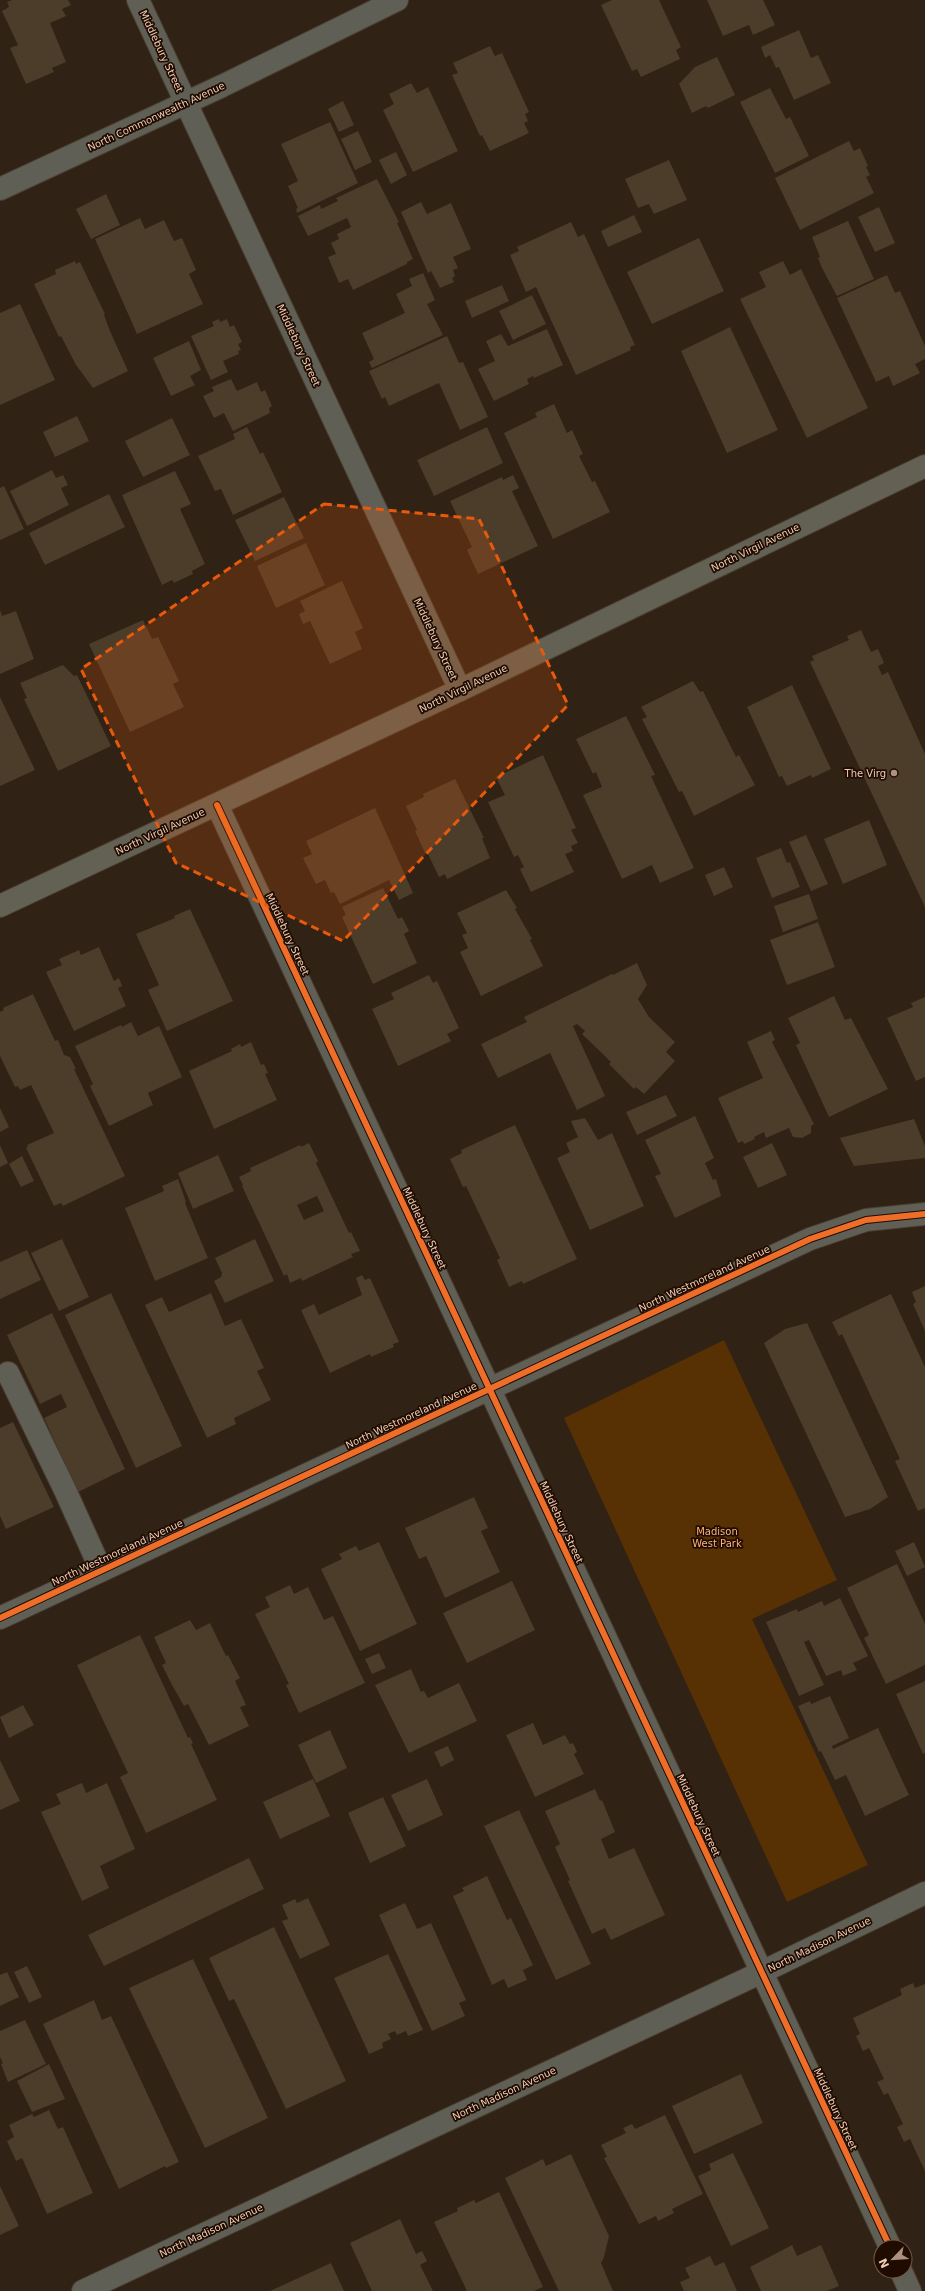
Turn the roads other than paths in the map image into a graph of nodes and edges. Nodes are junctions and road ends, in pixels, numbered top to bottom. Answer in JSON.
{"nodes":[{"id":1,"x":138,"y":0,"type":"edge"},
{"id":2,"x":398,"y":0,"type":"edge"},
{"id":3,"x":186,"y":102,"type":"junction"},
{"id":4,"x":0,"y":189,"type":"edge"},
{"id":5,"x":925,"y":466,"type":"edge"},
{"id":6,"x":460,"y":690,"type":"junction"},
{"id":7,"x":217,"y":805,"type":"junction"},
{"id":8,"x":0,"y":906,"type":"edge"},
{"id":9,"x":925,"y":1214,"type":"edge"},
{"id":10,"x":8,"y":1373,"type":"dead end"},
{"id":11,"x":489,"y":1390,"type":"junction"},
{"id":12,"x":102,"y":1570,"type":"junction"},
{"id":13,"x":0,"y":1618,"type":"edge"},
{"id":14,"x":925,"y":1893,"type":"edge"},
{"id":15,"x":762,"y":1972,"type":"junction"},
{"id":16,"x":886,"y":2239,"type":"edge"},
{"id":17,"x":905,"y":2279,"type":"edge"},
{"id":18,"x":83,"y":2291,"type":"edge"},
{"id":19,"x":910,"y":2291,"type":"edge"}],
"edges":[{"from":1,"to":3,"type":"street","name":"Middlebury Street"},
{"from":2,"to":3,"type":"street","name":"North Commonwealth Avenue"},
{"from":3,"to":4,"type":"street","name":"North Commonwealth Avenue"},
{"from":3,"to":6,"type":"street","name":"Middlebury Street"},
{"from":5,"to":6,"type":"main road","name":"North Virgil Avenue"},
{"from":6,"to":7,"type":"main road","name":"North Virgil Avenue"},
{"from":7,"to":8,"type":"main road","name":"North Virgil Avenue"},
{"from":7,"to":11,"type":"street","name":"Middlebury Street"},
{"from":9,"to":11,"type":"street","name":"North Westmoreland Avenue"},
{"from":10,"to":12,"type":"street"},
{"from":11,"to":12,"type":"street","name":"North Westmoreland Avenue"},
{"from":11,"to":15,"type":"street","name":"Middlebury Street"},
{"from":12,"to":13,"type":"street","name":"North Westmoreland Avenue"},
{"from":14,"to":15,"type":"street","name":"North Madison Avenue"},
{"from":15,"to":16,"type":"street","name":"Middlebury Street"},
{"from":15,"to":18,"type":"street","name":"North Madison Avenue"},
{"from":17,"to":19,"type":"street"}]}
